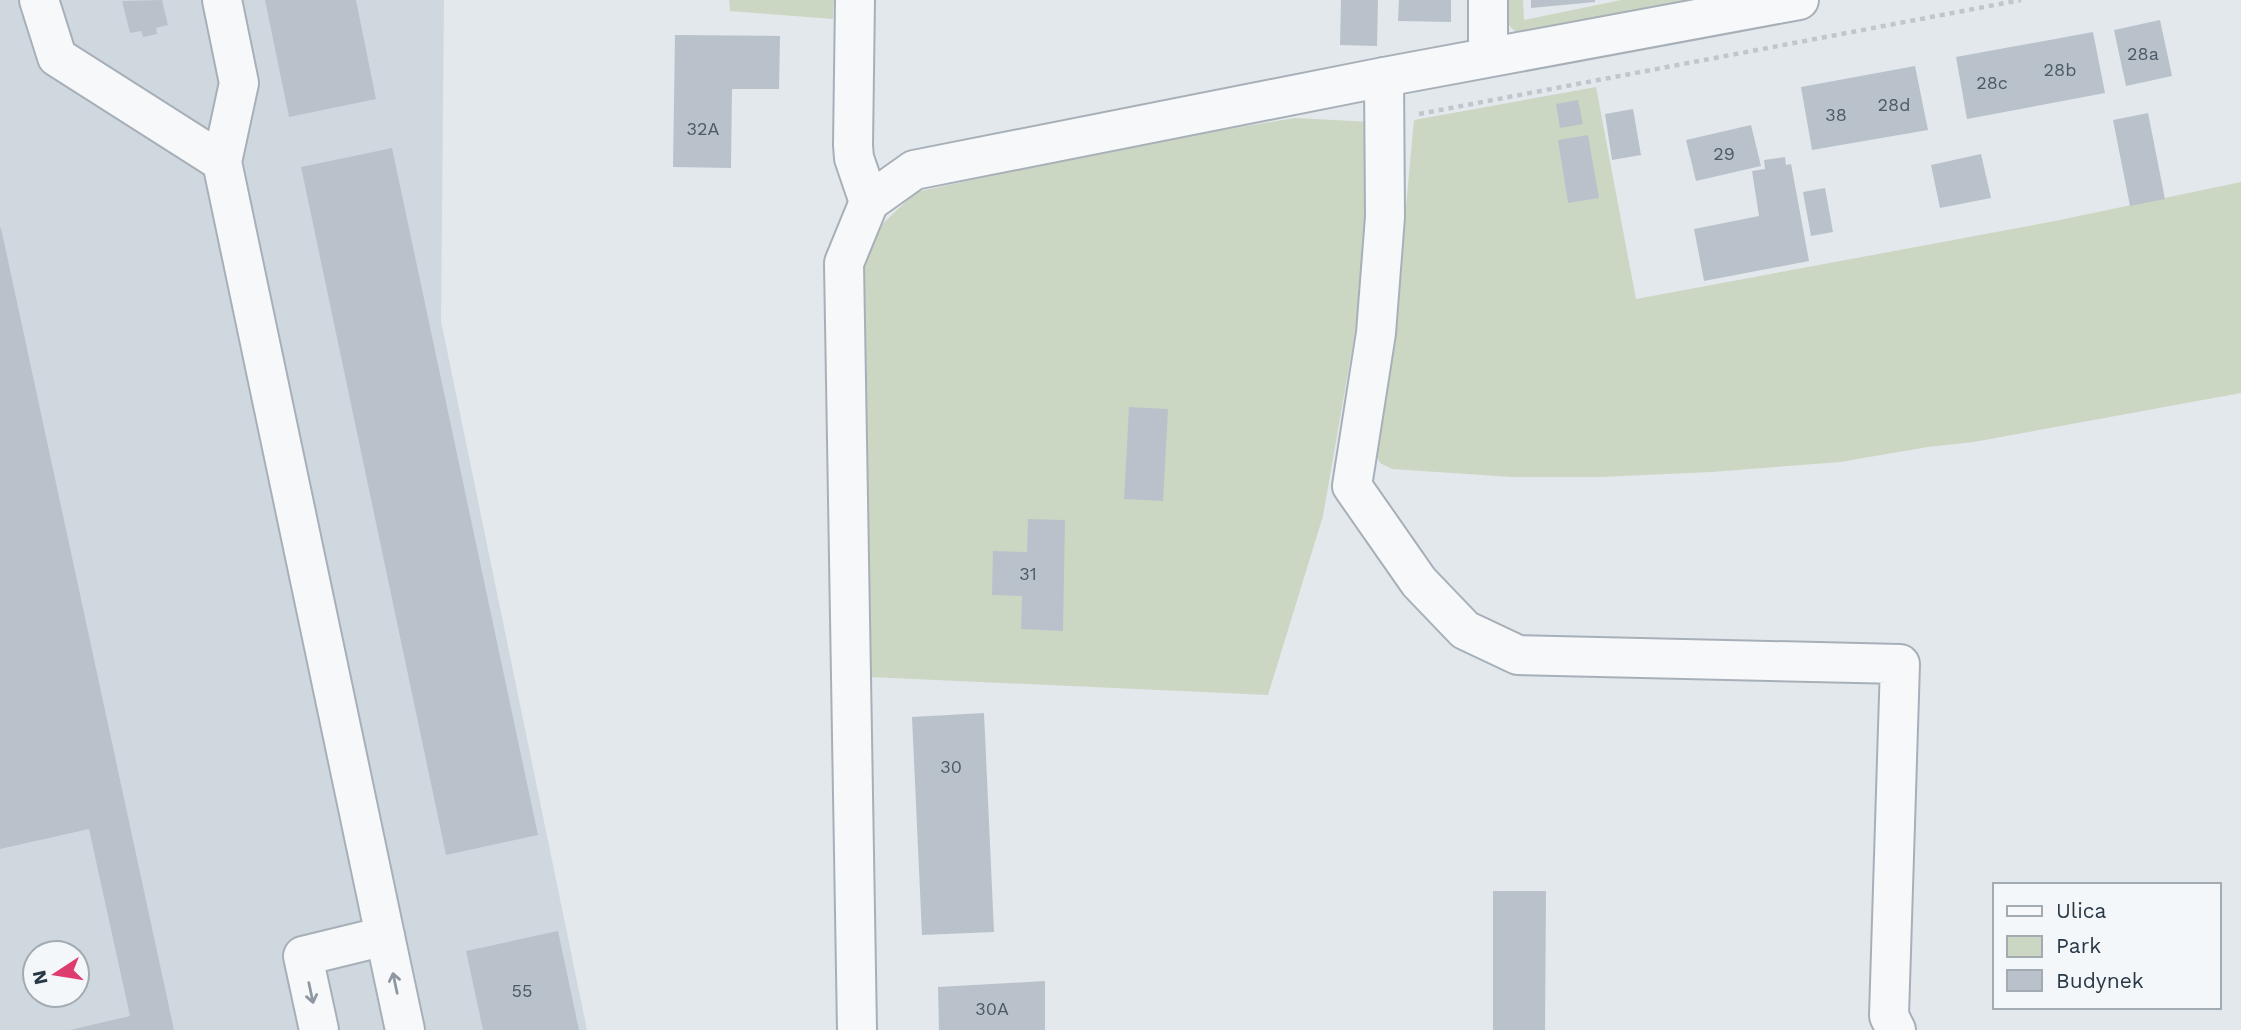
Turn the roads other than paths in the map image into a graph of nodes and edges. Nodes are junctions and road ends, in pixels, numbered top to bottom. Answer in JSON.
{"nodes":[{"id":1,"x":39,"y":0,"type":"edge"},
{"id":2,"x":222,"y":0,"type":"edge"},
{"id":3,"x":855,"y":0,"type":"edge"},
{"id":4,"x":1488,"y":0,"type":"edge"},
{"id":5,"x":1799,"y":0,"type":"edge"},
{"id":6,"x":1488,"y":57,"type":"junction"},
{"id":7,"x":1384,"y":76,"type":"junction"},
{"id":8,"x":222,"y":162,"type":"junction"},
{"id":9,"x":869,"y":202,"type":"junction"},
{"id":10,"x":385,"y":936,"type":"junction"},
{"id":11,"x":319,"y":1030,"type":"edge"},
{"id":12,"x":405,"y":1030,"type":"edge"},
{"id":13,"x":857,"y":1030,"type":"edge"},
{"id":14,"x":1896,"y":1030,"type":"edge"}],
"edges":[{"from":1,"to":8,"type":"street"},
{"from":2,"to":8,"type":"street"},
{"from":3,"to":9,"type":"street"},
{"from":4,"to":6,"type":"street"},
{"from":5,"to":6,"type":"street"},
{"from":6,"to":7,"type":"street"},
{"from":7,"to":9,"type":"street"},
{"from":7,"to":14,"type":"street"},
{"from":8,"to":10,"type":"street"},
{"from":9,"to":13,"type":"street"},
{"from":10,"to":11,"type":"street","one_way":true},
{"from":12,"to":10,"type":"street","one_way":true}]}
